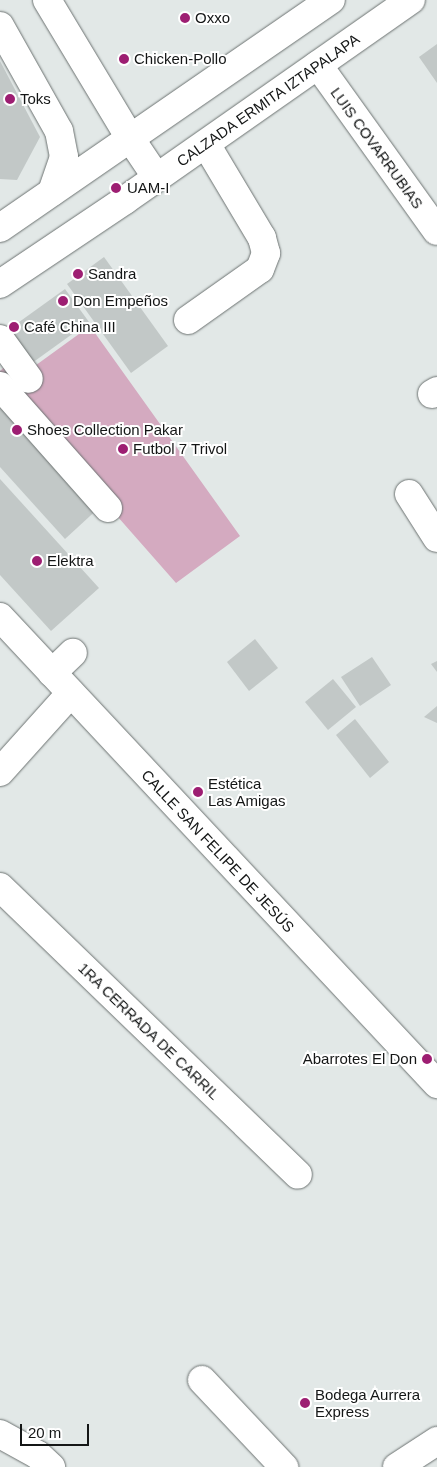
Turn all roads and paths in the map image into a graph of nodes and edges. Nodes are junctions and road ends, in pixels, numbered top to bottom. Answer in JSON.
{"nodes":[{"id":1,"x":47,"y":0,"type":"edge"},
{"id":2,"x":331,"y":0,"type":"edge"},
{"id":3,"x":411,"y":0,"type":"edge"},
{"id":4,"x":0,"y":26,"type":"edge"},
{"id":5,"x":318,"y":65,"type":"junction"},
{"id":6,"x":130,"y":138,"type":"junction"},
{"id":7,"x":206,"y":144,"type":"junction"},
{"id":8,"x":157,"y":178,"type":"junction"},
{"id":9,"x":52,"y":192,"type":"junction"},
{"id":10,"x":428,"y":202,"type":"edge"},
{"id":11,"x":0,"y":228,"type":"edge"},
{"id":12,"x":437,"y":231,"type":"edge"},
{"id":13,"x":0,"y":284,"type":"edge"},
{"id":14,"x":188,"y":320,"type":"dead end"},
{"id":15,"x":0,"y":339,"type":"edge"},
{"id":16,"x":29,"y":379,"type":"dead end"},
{"id":17,"x":0,"y":386,"type":"edge"},
{"id":18,"x":409,"y":494,"type":"dead end"},
{"id":19,"x":108,"y":508,"type":"dead end"},
{"id":20,"x":437,"y":538,"type":"edge"},
{"id":21,"x":0,"y":617,"type":"edge"},
{"id":22,"x":73,"y":653,"type":"dead end"},
{"id":23,"x":52,"y":673,"type":"junction"},
{"id":24,"x":71,"y":693,"type":"junction"},
{"id":25,"x":0,"y":772,"type":"edge"},
{"id":26,"x":0,"y":887,"type":"edge"},
{"id":27,"x":437,"y":1084,"type":"edge"},
{"id":28,"x":298,"y":1175,"type":"dead end"},
{"id":29,"x":202,"y":1380,"type":"dead end"},
{"id":30,"x":0,"y":1434,"type":"edge"},
{"id":31,"x":437,"y":1441,"type":"edge"},
{"id":32,"x":51,"y":1467,"type":"edge"},
{"id":33,"x":284,"y":1467,"type":"edge"},
{"id":34,"x":397,"y":1467,"type":"edge"}],
"edges":[{"from":1,"to":6,"type":"street"},
{"from":2,"to":6,"type":"street"},
{"from":3,"to":5,"type":"street","name":"CALZADA ERMITA IZTAPALAPA"},
{"from":4,"to":9,"type":"street"},
{"from":5,"to":7,"type":"street","name":"CALZADA ERMITA IZTAPALAPA"},
{"from":5,"to":10,"type":"street","name":"LUIS COVARRUBIAS"},
{"from":6,"to":8,"type":"street"},
{"from":6,"to":9,"type":"street"},
{"from":7,"to":8,"type":"street","name":"CALZADA ERMITA IZTAPALAPA"},
{"from":7,"to":14,"type":"street"},
{"from":8,"to":13,"type":"street","name":"CALZADA ERMITA IZTAPALAPA"},
{"from":9,"to":11,"type":"street"},
{"from":10,"to":12,"type":"street","name":"LUIS COVARRUBIAS"},
{"from":15,"to":16,"type":"street"},
{"from":17,"to":19,"type":"street"},
{"from":18,"to":20,"type":"street"},
{"from":21,"to":23,"type":"street","name":"CALLE SAN FELIPE DE JESÚS"},
{"from":22,"to":23,"type":"street"},
{"from":23,"to":24,"type":"street","name":"CALLE SAN FELIPE DE JESÚS"},
{"from":24,"to":25,"type":"street"},
{"from":24,"to":27,"type":"street","name":"CALLE SAN FELIPE DE JESÚS"},
{"from":26,"to":28,"type":"street","name":"1RA CERRADA DE CARRIL"},
{"from":29,"to":33,"type":"street"},
{"from":30,"to":32,"type":"street"},
{"from":31,"to":34,"type":"street"}]}
